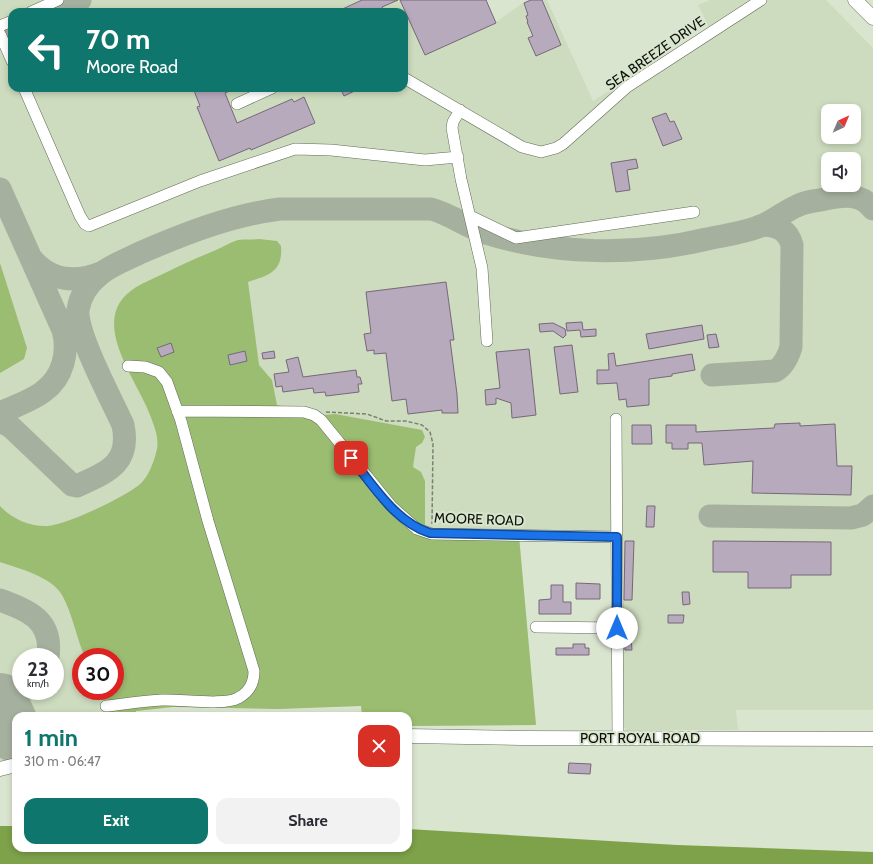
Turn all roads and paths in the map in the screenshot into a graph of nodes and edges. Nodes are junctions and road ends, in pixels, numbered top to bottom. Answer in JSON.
{"nodes":[{"id":1,"x":58,"y":0,"type":"edge"},
{"id":2,"x":761,"y":0,"type":"edge"},
{"id":3,"x":855,"y":0,"type":"edge"},
{"id":4,"x":40,"y":8,"type":"edge"},
{"id":5,"x":873,"y":18,"type":"edge"},
{"id":6,"x":0,"y":34,"type":"edge"},
{"id":7,"x":8,"y":52,"type":"edge"},
{"id":8,"x":408,"y":80,"type":"edge"},
{"id":9,"x":26,"y":92,"type":"edge"},
{"id":10,"x":263,"y":92,"type":"edge"},
{"id":11,"x":237,"y":104,"type":"dead end"},
{"id":12,"x":460,"y":110,"type":"junction"},
{"id":13,"x":458,"y":157,"type":"junction"},
{"id":14,"x":694,"y":212,"type":"dead end"},
{"id":15,"x":470,"y":216,"type":"junction"},
{"id":16,"x":487,"y":341,"type":"dead end"},
{"id":17,"x":128,"y":366,"type":"dead end"},
{"id":18,"x":177,"y":410,"type":"junction"},
{"id":19,"x":304,"y":412,"type":"junction"},
{"id":20,"x":616,"y":419,"type":"dead end"},
{"id":21,"x":432,"y":534,"type":"junction"},
{"id":22,"x":617,"y":537,"type":"junction"},
{"id":23,"x":536,"y":627,"type":"dead end"},
{"id":24,"x":617,"y":628,"type":"junction"},
{"id":25,"x":106,"y":706,"type":"dead end"},
{"id":26,"x":412,"y":736,"type":"edge"},
{"id":27,"x":618,"y":738,"type":"junction"},
{"id":28,"x":873,"y":739,"type":"edge"},
{"id":29,"x":12,"y":766,"type":"edge"},
{"id":30,"x":0,"y":769,"type":"edge"}],
"edges":[{"from":1,"to":4,"type":"street"},
{"from":2,"to":12,"type":"street","name":"SEA BREEZE DRIVE"},
{"from":3,"to":5,"type":"main road"},
{"from":6,"to":7,"type":"street"},
{"from":8,"to":12,"type":"street","name":"SEA BREEZE DRIVE"},
{"from":9,"to":13,"type":"street"},
{"from":10,"to":11,"type":"street"},
{"from":12,"to":13,"type":"street"},
{"from":13,"to":15,"type":"street"},
{"from":14,"to":15,"type":"street"},
{"from":15,"to":16,"type":"street"},
{"from":17,"to":18,"type":"street"},
{"from":18,"to":19,"type":"street","name":"MOORE ROAD"},
{"from":18,"to":25,"type":"street"},
{"from":19,"to":21,"type":"street","name":"MOORE ROAD"},
{"from":19,"to":21,"type":"path"},
{"from":20,"to":22,"type":"street"},
{"from":21,"to":22,"type":"street","name":"MOORE ROAD"},
{"from":22,"to":24,"type":"street"},
{"from":23,"to":24,"type":"street"},
{"from":24,"to":27,"type":"street"},
{"from":26,"to":27,"type":"main road","name":"PORT ROYAL ROAD"},
{"from":27,"to":28,"type":"main road","name":"PORT ROYAL ROAD"},
{"from":29,"to":30,"type":"main road"}]}
